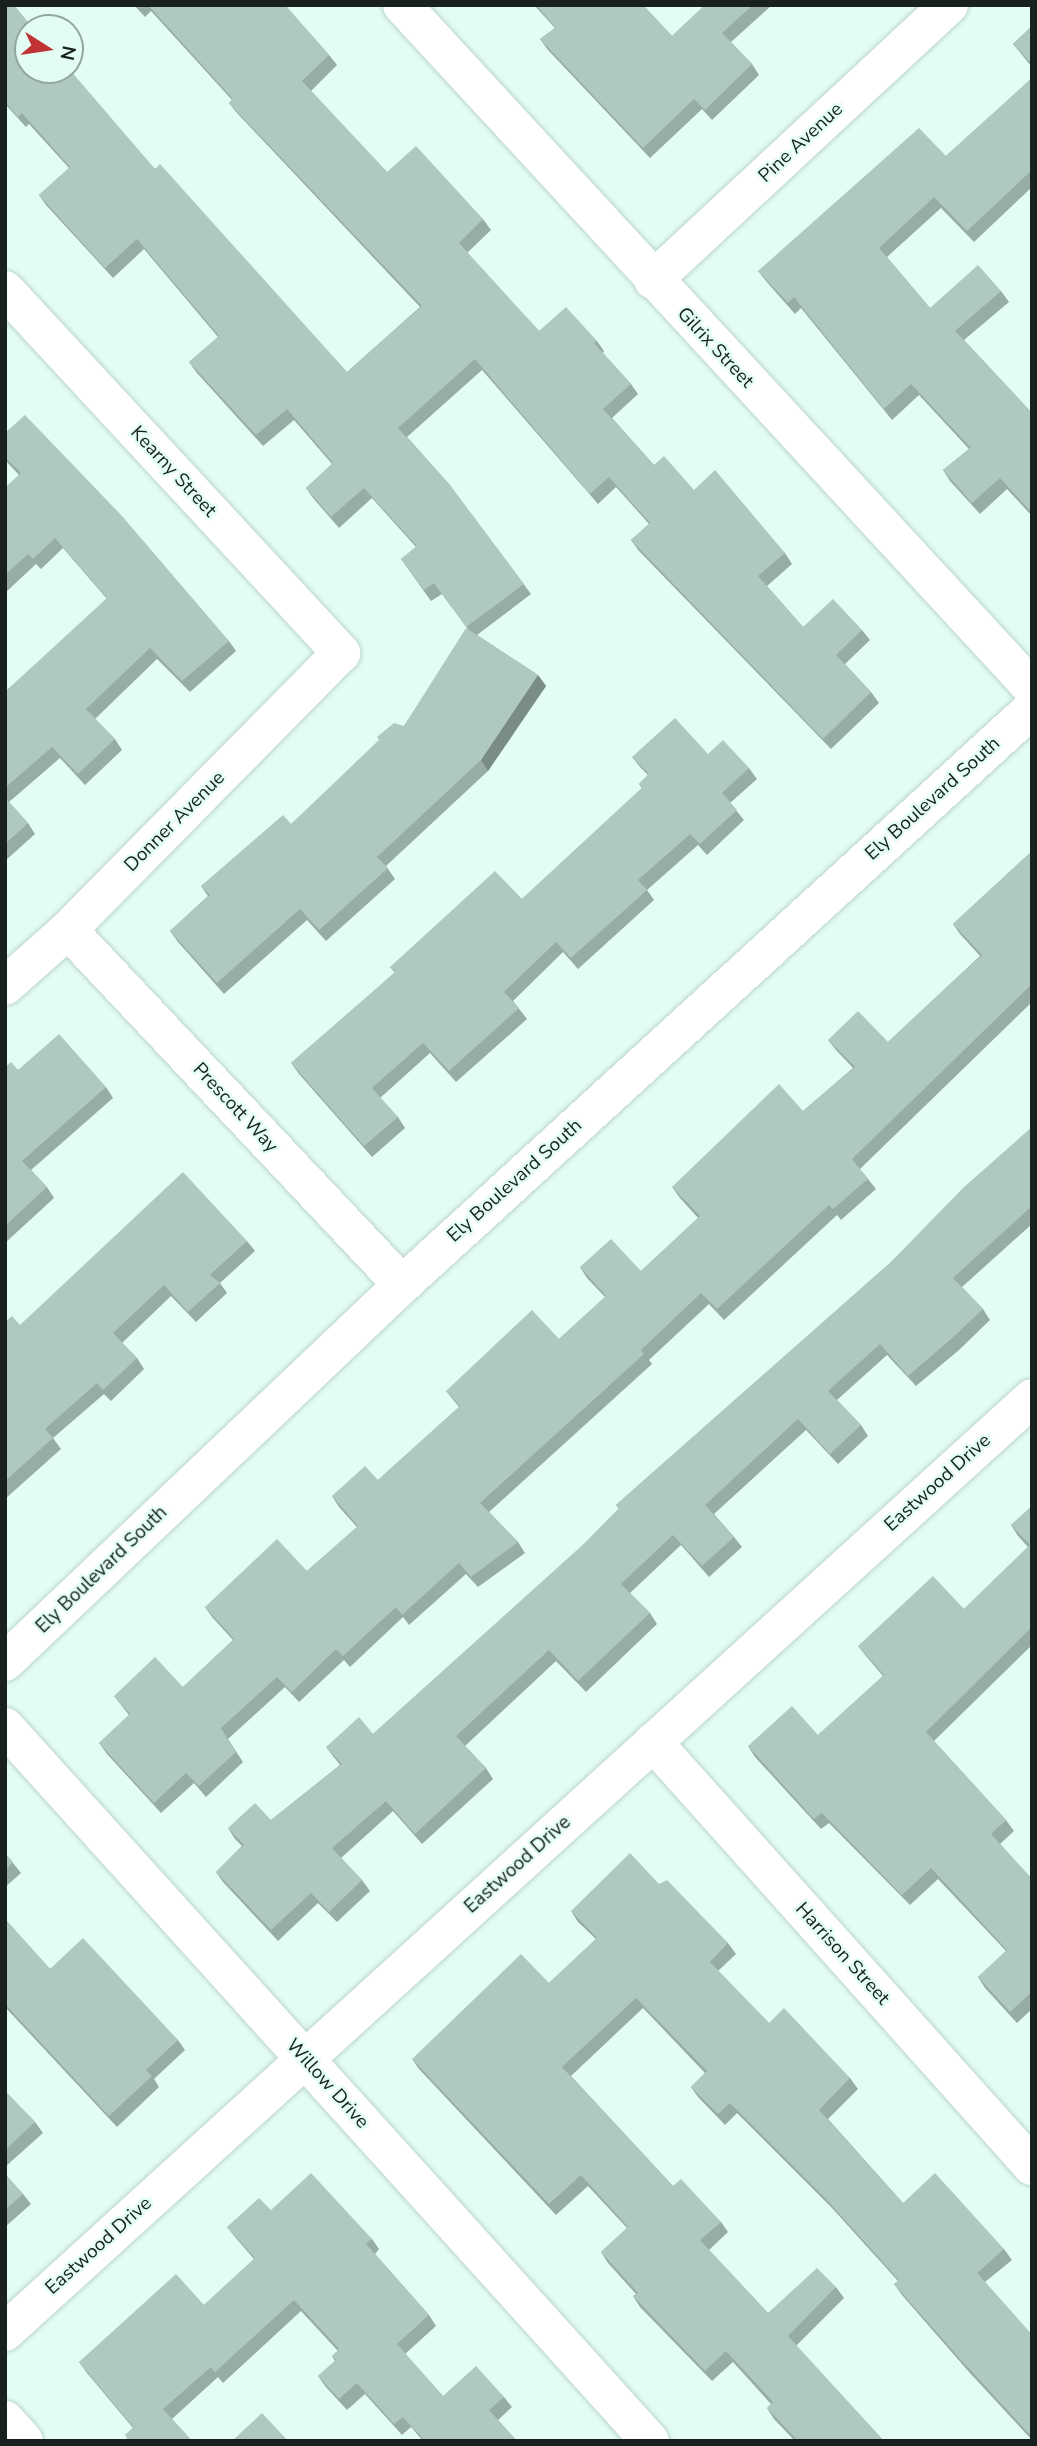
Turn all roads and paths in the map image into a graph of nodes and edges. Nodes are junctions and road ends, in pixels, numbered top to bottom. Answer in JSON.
{"nodes":[{"id":1,"x":402,"y":5,"type":"edge"},
{"id":2,"x":949,"y":5,"type":"edge"},
{"id":3,"x":653,"y":280,"type":"junction"},
{"id":4,"x":12,"y":310,"type":"edge"},
{"id":5,"x":341,"y":653,"type":"joint"},
{"id":6,"x":1032,"y":688,"type":"edge"},
{"id":7,"x":1032,"y":709,"type":"edge"},
{"id":8,"x":68,"y":930,"type":"junction"},
{"id":9,"x":5,"y":986,"type":"edge"},
{"id":10,"x":402,"y":1285,"type":"junction"},
{"id":11,"x":1032,"y":1398,"type":"edge"},
{"id":12,"x":5,"y":1662,"type":"edge"},
{"id":13,"x":5,"y":1727,"type":"edge"},
{"id":14,"x":653,"y":1742,"type":"junction"},
{"id":15,"x":305,"y":2059,"type":"junction"},
{"id":16,"x":1032,"y":2166,"type":"edge"},
{"id":17,"x":5,"y":2332,"type":"edge"},
{"id":18,"x":5,"y":2420,"type":"edge"},
{"id":19,"x":24,"y":2441,"type":"edge"},
{"id":20,"x":650,"y":2441,"type":"edge"}],
"edges":[{"from":1,"to":3,"type":"street","name":"Gilrix Street"},
{"from":2,"to":3,"type":"street","name":"Pine Avenue"},
{"from":3,"to":6,"type":"street","name":"Gilrix Street"},
{"from":4,"to":5,"type":"street","name":"Kearny Street"},
{"from":5,"to":8,"type":"street","name":"Donner Avenue"},
{"from":7,"to":10,"type":"street","name":"Ely Boulevard South"},
{"from":8,"to":9,"type":"street","name":"Donner Avenue"},
{"from":8,"to":10,"type":"street","name":"Prescott Way"},
{"from":10,"to":12,"type":"street","name":"Ely Boulevard South"},
{"from":11,"to":14,"type":"street","name":"Eastwood Drive"},
{"from":13,"to":15,"type":"street","name":"Willow Drive"},
{"from":14,"to":15,"type":"street","name":"Eastwood Drive"},
{"from":14,"to":16,"type":"street","name":"Harrison Street"},
{"from":15,"to":17,"type":"street","name":"Eastwood Drive"},
{"from":15,"to":20,"type":"street","name":"Willow Drive"},
{"from":18,"to":19,"type":"street"}]}
